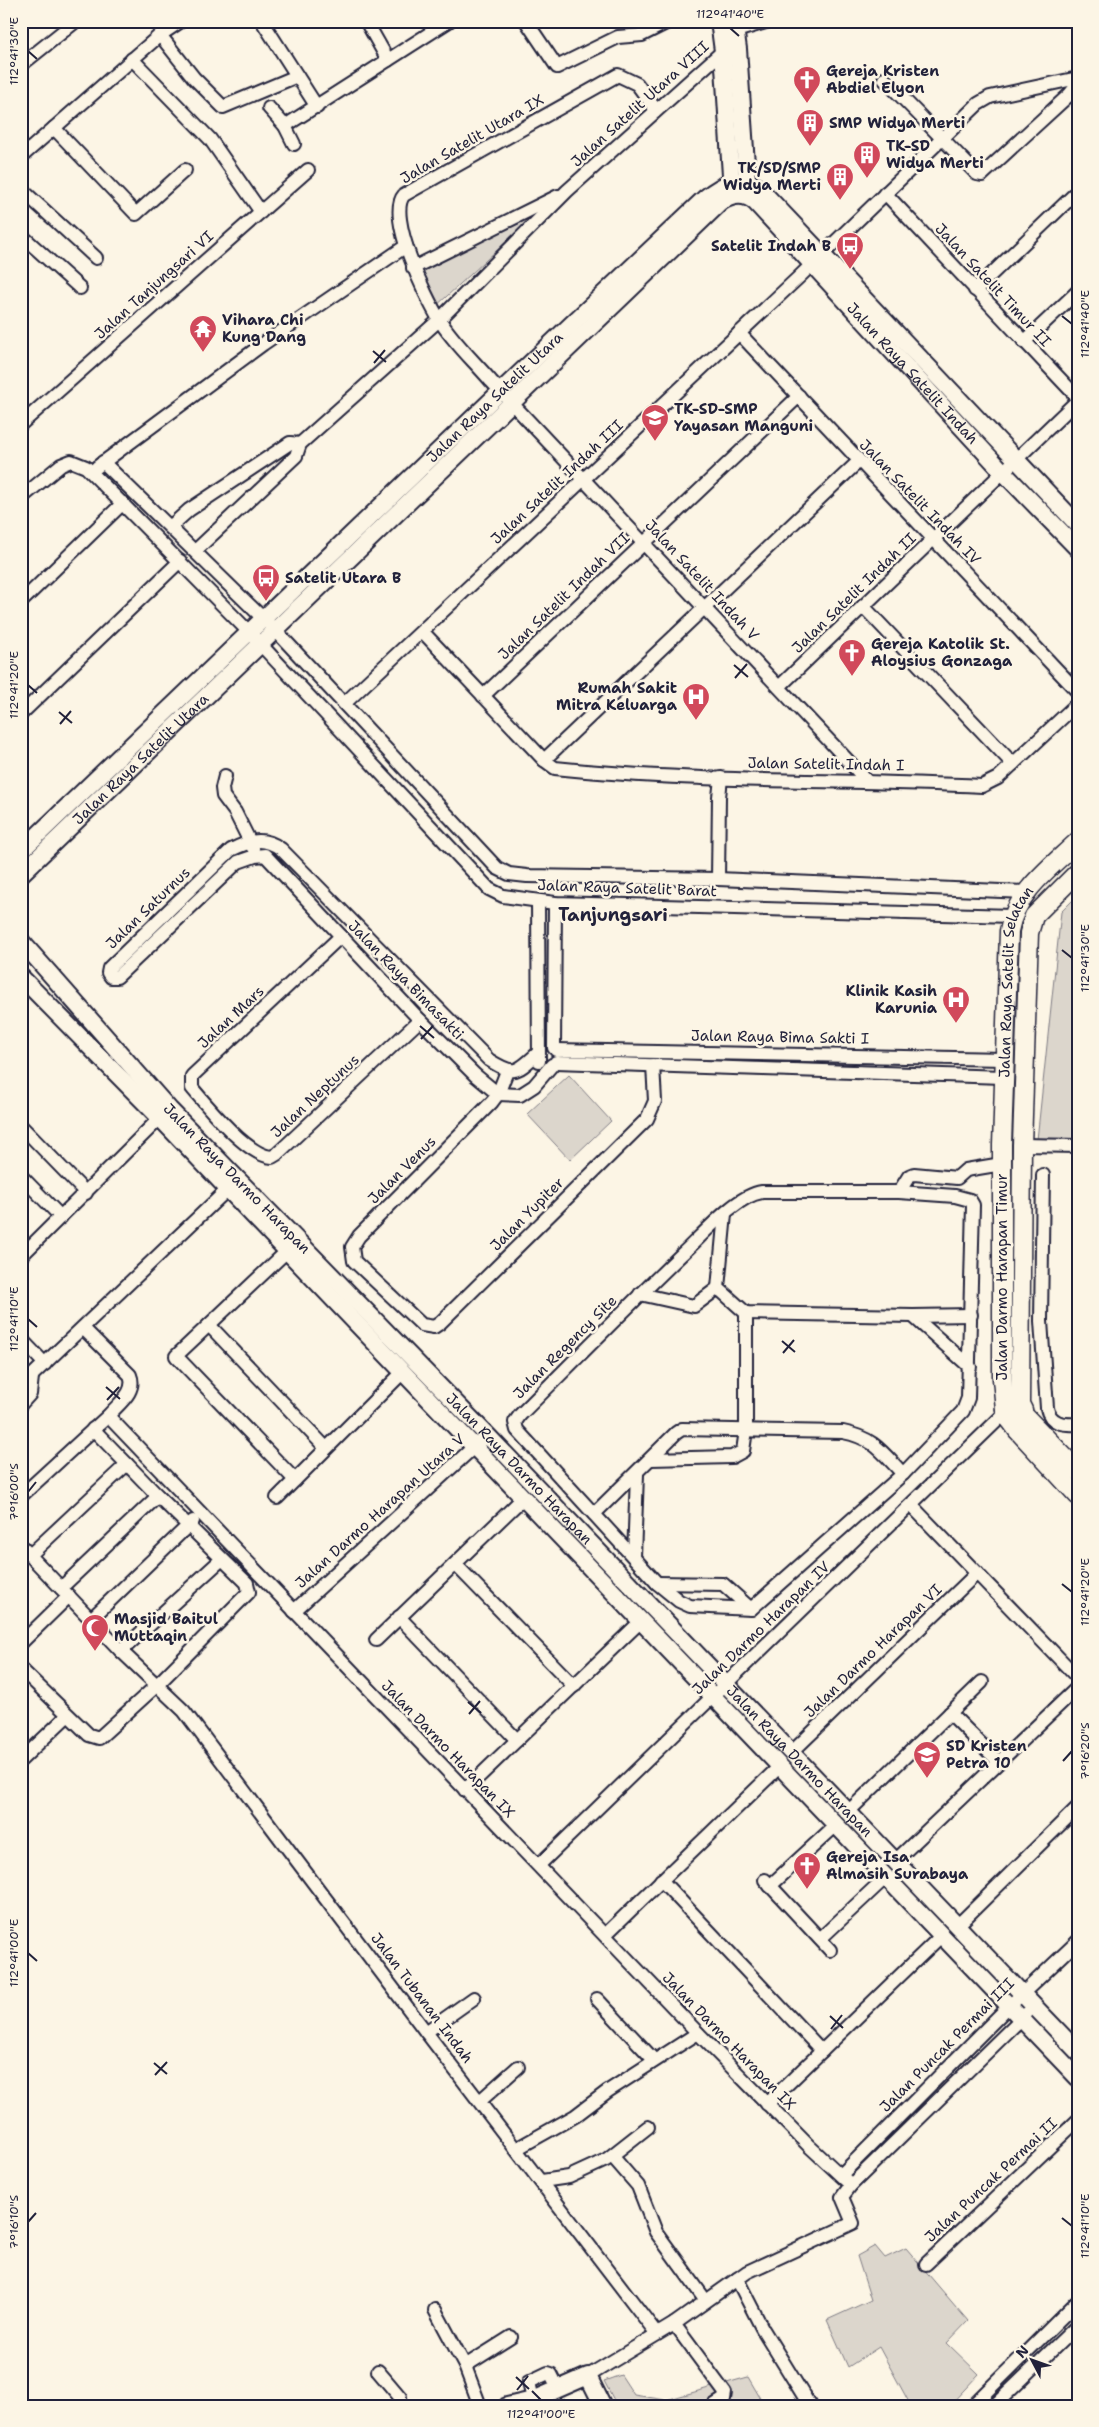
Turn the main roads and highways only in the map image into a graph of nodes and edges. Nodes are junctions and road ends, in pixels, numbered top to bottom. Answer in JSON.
{"nodes":[{"id":1,"x":1078,"y":841,"type":"edge"},
{"id":2,"x":1078,"y":872,"type":"edge"},
{"id":3,"x":1002,"y":1145,"type":"junction"},
{"id":4,"x":1022,"y":1145,"type":"junction"},
{"id":5,"x":1013,"y":1412,"type":"junction"},
{"id":6,"x":1078,"y":1471,"type":"edge"},
{"id":7,"x":1078,"y":1496,"type":"edge"}],
"edges":[{"from":1,"to":3,"type":"main road","name":"Jalan Raya Satelit Selatan"},
{"from":2,"to":4,"type":"main road","name":"Jalan Raya Satelit Selatan"},
{"from":3,"to":4,"type":"main road"},
{"from":3,"to":5,"type":"main road","name":"Jalan Darmo Harapan Timur"},
{"from":4,"to":5,"type":"main road","name":"Jalan Darmo Harapan Timur"},
{"from":5,"to":6,"type":"main road"},
{"from":5,"to":7,"type":"main road"}]}
